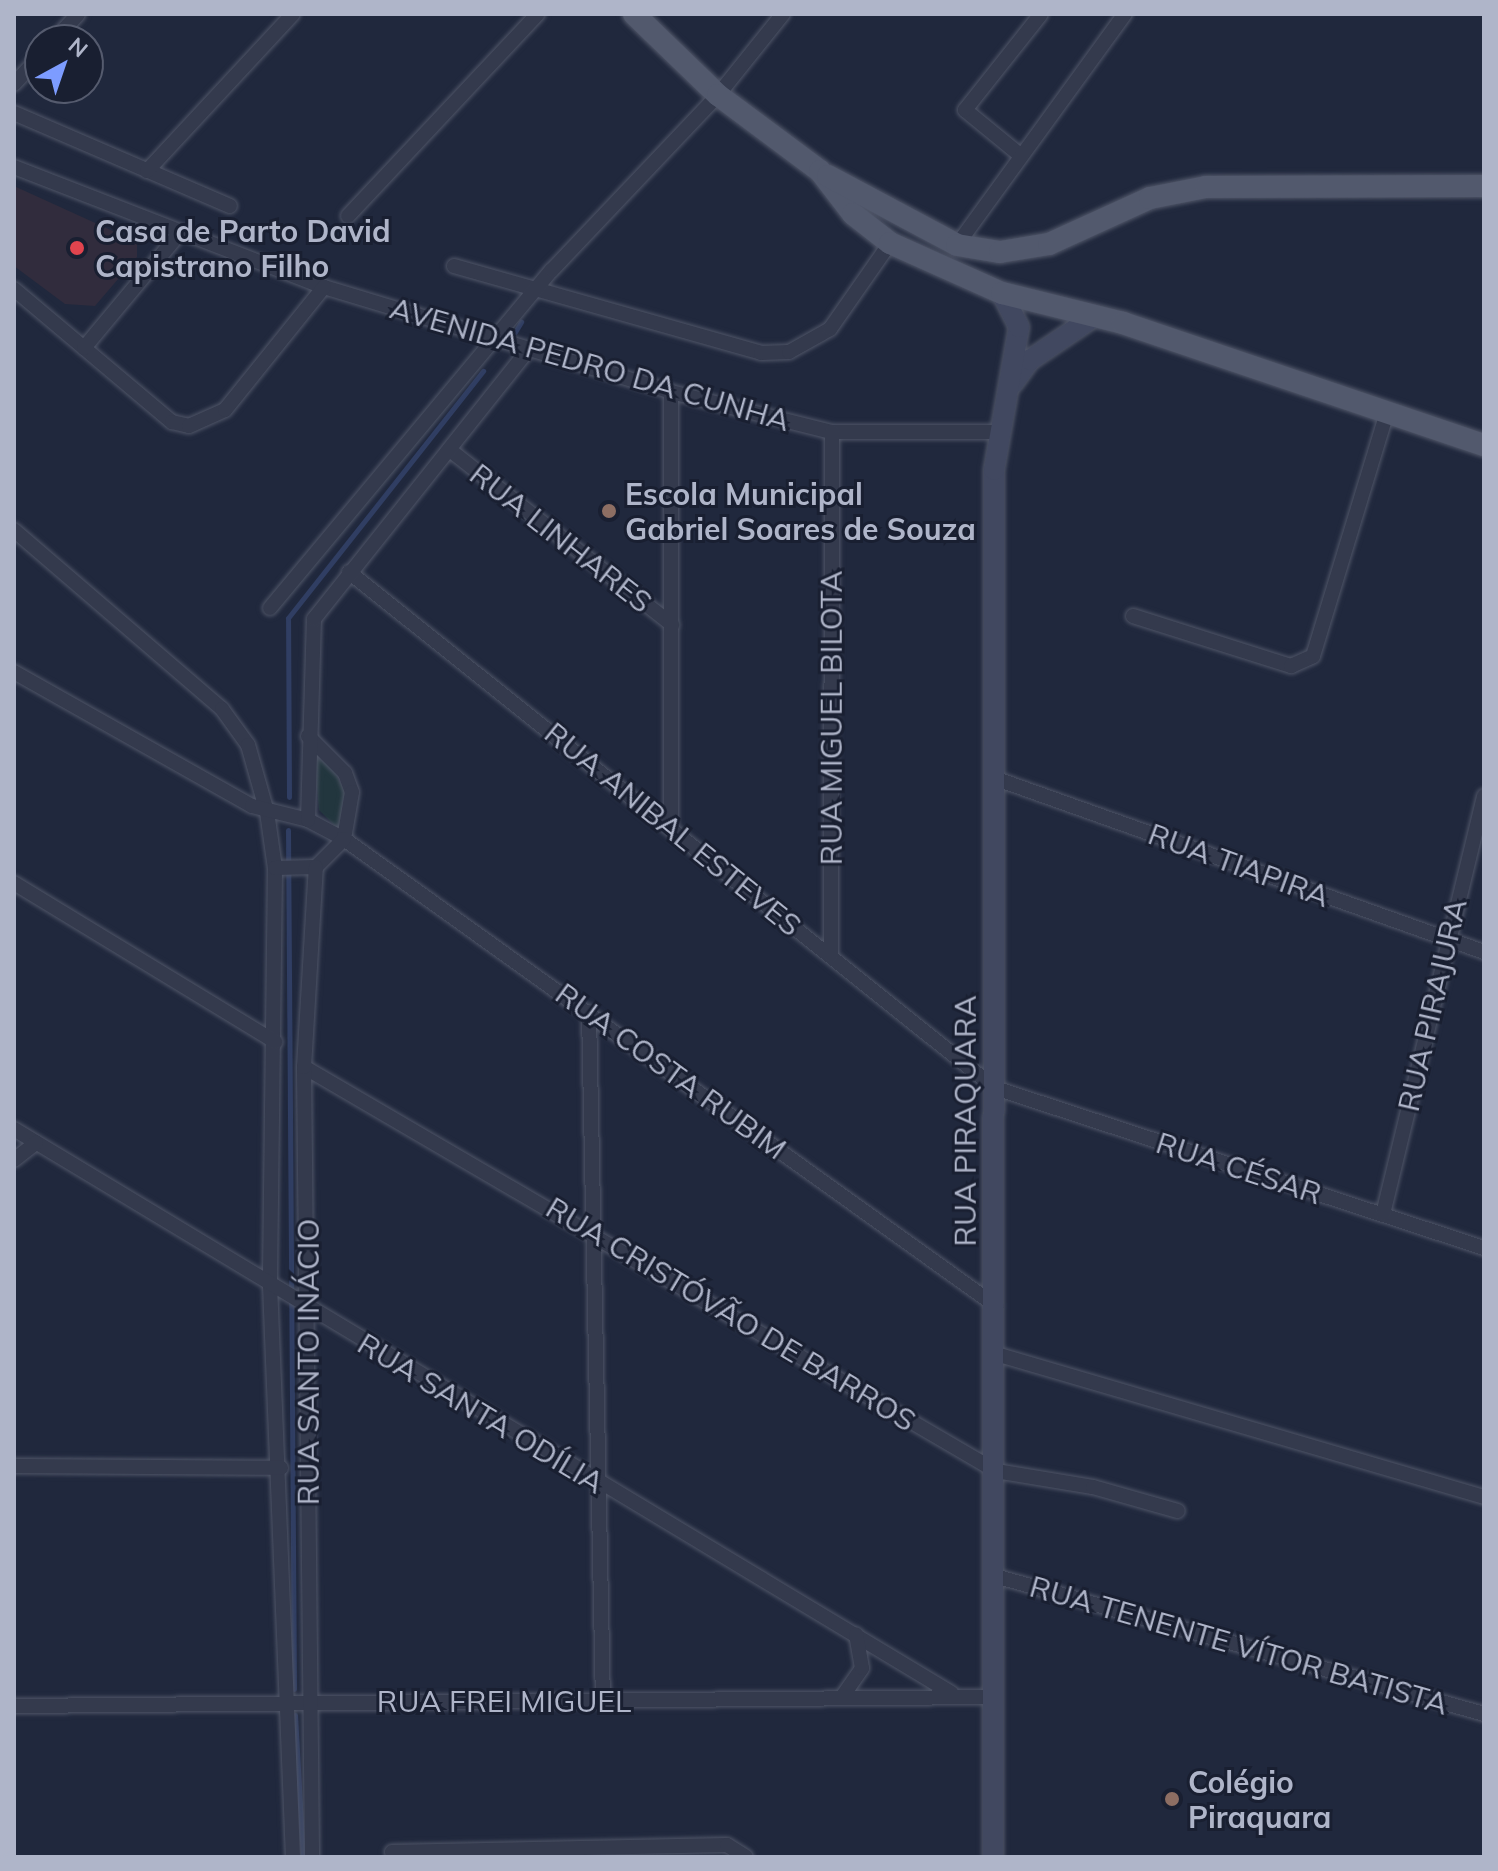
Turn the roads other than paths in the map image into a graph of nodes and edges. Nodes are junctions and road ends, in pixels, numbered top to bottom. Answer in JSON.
{"nodes":[{"id":1,"x":293,"y":14,"type":"edge"},
{"id":2,"x":538,"y":14,"type":"edge"},
{"id":3,"x":634,"y":14,"type":"edge"},
{"id":4,"x":783,"y":14,"type":"edge"},
{"id":5,"x":1041,"y":14,"type":"edge"},
{"id":6,"x":1125,"y":14,"type":"edge"},
{"id":7,"x":718,"y":95,"type":"junction"},
{"id":8,"x":14,"y":113,"type":"edge"},
{"id":9,"x":1020,"y":155,"type":"junction"},
{"id":10,"x":14,"y":167,"type":"edge"},
{"id":11,"x":147,"y":171,"type":"junction"},
{"id":12,"x":820,"y":171,"type":"junction"},
{"id":13,"x":1484,"y":186,"type":"edge"},
{"id":14,"x":230,"y":206,"type":"dead end"},
{"id":15,"x":348,"y":216,"type":"dead end"},
{"id":16,"x":178,"y":235,"type":"junction"},
{"id":17,"x":890,"y":243,"type":"junction"},
{"id":18,"x":957,"y":245,"type":"junction"},
{"id":19,"x":454,"y":266,"type":"dead end"},
{"id":20,"x":324,"y":287,"type":"junction"},
{"id":21,"x":537,"y":288,"type":"junction"},
{"id":22,"x":14,"y":289,"type":"edge"},
{"id":23,"x":995,"y":291,"type":"junction"},
{"id":24,"x":1095,"y":316,"type":"junction"},
{"id":25,"x":498,"y":334,"type":"junction"},
{"id":26,"x":84,"y":348,"type":"junction"},
{"id":27,"x":529,"y":349,"type":"junction"},
{"id":28,"x":1010,"y":387,"type":"junction"},
{"id":29,"x":671,"y":392,"type":"junction"},
{"id":30,"x":1387,"y":413,"type":"junction"},
{"id":31,"x":832,"y":432,"type":"junction"},
{"id":32,"x":998,"y":432,"type":"junction"},
{"id":33,"x":1484,"y":445,"type":"edge"},
{"id":34,"x":450,"y":450,"type":"junction"},
{"id":35,"x":14,"y":530,"type":"edge"},
{"id":36,"x":349,"y":572,"type":"junction"},
{"id":37,"x":270,"y":608,"type":"dead end"},
{"id":38,"x":1133,"y":616,"type":"dead end"},
{"id":39,"x":672,"y":625,"type":"junction"},
{"id":40,"x":14,"y":672,"type":"edge"},
{"id":41,"x":308,"y":736,"type":"junction"},
{"id":42,"x":994,"y":778,"type":"junction"},
{"id":43,"x":1484,"y":796,"type":"edge"},
{"id":44,"x":273,"y":813,"type":"junction"},
{"id":45,"x":303,"y":818,"type":"junction"},
{"id":46,"x":671,"y":824,"type":"junction"},
{"id":47,"x":344,"y":839,"type":"junction"},
{"id":48,"x":311,"y":867,"type":"junction"},
{"id":49,"x":280,"y":868,"type":"junction"},
{"id":50,"x":14,"y":883,"type":"edge"},
{"id":51,"x":1446,"y":938,"type":"junction"},
{"id":52,"x":1484,"y":952,"type":"edge"},
{"id":53,"x":831,"y":955,"type":"junction"},
{"id":54,"x":589,"y":1012,"type":"junction"},
{"id":55,"x":275,"y":1042,"type":"junction"},
{"id":56,"x":304,"y":1067,"type":"junction"},
{"id":57,"x":995,"y":1088,"type":"junction"},
{"id":58,"x":14,"y":1129,"type":"edge"},
{"id":59,"x":36,"y":1143,"type":"junction"},
{"id":60,"x":14,"y":1160,"type":"edge"},
{"id":61,"x":1383,"y":1214,"type":"junction"},
{"id":62,"x":592,"y":1231,"type":"junction"},
{"id":63,"x":1484,"y":1248,"type":"edge"},
{"id":64,"x":276,"y":1289,"type":"junction"},
{"id":65,"x":304,"y":1306,"type":"junction"},
{"id":66,"x":996,"y":1306,"type":"junction"},
{"id":67,"x":996,"y":1354,"type":"junction"},
{"id":68,"x":14,"y":1466,"type":"edge"},
{"id":69,"x":281,"y":1468,"type":"junction"},
{"id":70,"x":996,"y":1471,"type":"junction"},
{"id":71,"x":598,"y":1484,"type":"junction"},
{"id":72,"x":1484,"y":1497,"type":"edge"},
{"id":73,"x":1178,"y":1511,"type":"dead end"},
{"id":74,"x":995,"y":1576,"type":"junction"},
{"id":75,"x":856,"y":1635,"type":"junction"},
{"id":76,"x":951,"y":1693,"type":"junction"},
{"id":77,"x":842,"y":1697,"type":"junction"},
{"id":78,"x":994,"y":1697,"type":"junction"},
{"id":79,"x":296,"y":1701,"type":"junction"},
{"id":80,"x":603,"y":1703,"type":"junction"},
{"id":81,"x":14,"y":1706,"type":"edge"},
{"id":82,"x":1484,"y":1714,"type":"edge"},
{"id":83,"x":392,"y":1852,"type":"dead end"},
{"id":84,"x":521,"y":1854,"type":"edge"},
{"id":85,"x":293,"y":1857,"type":"edge"},
{"id":86,"x":312,"y":1857,"type":"edge"},
{"id":87,"x":746,"y":1857,"type":"edge"},
{"id":88,"x":993,"y":1857,"type":"edge"}],
"edges":[{"from":1,"to":11,"type":"street"},
{"from":2,"to":15,"type":"street"},
{"from":3,"to":7,"type":"main road"},
{"from":4,"to":7,"type":"street"},
{"from":5,"to":9,"type":"street"},
{"from":6,"to":9,"type":"street"},
{"from":7,"to":12,"type":"main road"},
{"from":7,"to":21,"type":"street"},
{"from":8,"to":11,"type":"street"},
{"from":9,"to":18,"type":"street"},
{"from":10,"to":16,"type":"street","name":"AVENIDA PEDRO DA CUNHA"},
{"from":11,"to":14,"type":"street"},
{"from":12,"to":17,"type":"main road"},
{"from":12,"to":18,"type":"main road"},
{"from":13,"to":18,"type":"main road"},
{"from":16,"to":20,"type":"street","name":"AVENIDA PEDRO DA CUNHA"},
{"from":16,"to":26,"type":"street"},
{"from":17,"to":21,"type":"street"},
{"from":17,"to":23,"type":"main road"},
{"from":19,"to":21,"type":"street"},
{"from":20,"to":25,"type":"street","name":"AVENIDA PEDRO DA CUNHA"},
{"from":20,"to":26,"type":"street"},
{"from":21,"to":25,"type":"street"},
{"from":22,"to":26,"type":"street"},
{"from":23,"to":24,"type":"main road"},
{"from":23,"to":28,"type":"main road","name":"RUA PIRAQUARA"},
{"from":24,"to":28,"type":"main road","name":"RUA PIRAQUARA"},
{"from":24,"to":30,"type":"main road"},
{"from":25,"to":27,"type":"street","name":"AVENIDA PEDRO DA CUNHA"},
{"from":25,"to":37,"type":"street"},
{"from":27,"to":29,"type":"street","name":"AVENIDA PEDRO DA CUNHA"},
{"from":27,"to":34,"type":"street"},
{"from":28,"to":32,"type":"main road","name":"RUA PIRAQUARA"},
{"from":29,"to":31,"type":"street","name":"AVENIDA PEDRO DA CUNHA"},
{"from":29,"to":39,"type":"street"},
{"from":30,"to":33,"type":"main road"},
{"from":30,"to":38,"type":"street"},
{"from":31,"to":32,"type":"street","name":"AVENIDA PEDRO DA CUNHA"},
{"from":31,"to":53,"type":"street","name":"RUA MIGUEL BILOTA"},
{"from":32,"to":42,"type":"main road","name":"RUA PIRAQUARA"},
{"from":34,"to":36,"type":"street"},
{"from":34,"to":39,"type":"street","name":"RUA LINHARES"},
{"from":35,"to":44,"type":"street","name":"RUA SANTO INÁCIO"},
{"from":36,"to":41,"type":"street"},
{"from":36,"to":46,"type":"street","name":"RUA ANIBAL ESTEVES"},
{"from":39,"to":46,"type":"street"},
{"from":40,"to":44,"type":"street"},
{"from":41,"to":45,"type":"street"},
{"from":41,"to":47,"type":"street"},
{"from":42,"to":51,"type":"street","name":"RUA TIAPIRA"},
{"from":42,"to":57,"type":"main road","name":"RUA PIRAQUARA"},
{"from":43,"to":51,"type":"street","name":"RUA PIRAJURA"},
{"from":44,"to":45,"type":"street"},
{"from":44,"to":49,"type":"street","name":"RUA SANTO INÁCIO"},
{"from":45,"to":47,"type":"street","name":"RUA COSTA RUBIM"},
{"from":46,"to":53,"type":"street","name":"RUA ANIBAL ESTEVES"},
{"from":47,"to":48,"type":"street"},
{"from":47,"to":54,"type":"street","name":"RUA COSTA RUBIM"},
{"from":48,"to":49,"type":"street"},
{"from":48,"to":56,"type":"street","name":"RUA SANTO INÁCIO"},
{"from":49,"to":55,"type":"street","name":"RUA SANTO INÁCIO"},
{"from":50,"to":55,"type":"street"},
{"from":51,"to":52,"type":"street","name":"RUA TIAPIRA"},
{"from":51,"to":61,"type":"street","name":"RUA PIRAJURA"},
{"from":53,"to":57,"type":"street","name":"RUA ANIBAL ESTEVES"},
{"from":54,"to":62,"type":"street"},
{"from":54,"to":66,"type":"street","name":"RUA COSTA RUBIM"},
{"from":55,"to":64,"type":"street","name":"RUA SANTO INÁCIO"},
{"from":56,"to":62,"type":"street","name":"RUA CRISTÓVÃO DE BARROS"},
{"from":56,"to":65,"type":"street","name":"RUA SANTO INÁCIO"},
{"from":57,"to":61,"type":"street","name":"RUA CÉSAR"},
{"from":57,"to":66,"type":"main road","name":"RUA PIRAQUARA"},
{"from":58,"to":59,"type":"street","name":"RUA SANTA ODÍLIA"},
{"from":59,"to":60,"type":"street"},
{"from":59,"to":64,"type":"street","name":"RUA SANTA ODÍLIA"},
{"from":61,"to":63,"type":"street","name":"RUA CÉSAR"},
{"from":62,"to":70,"type":"street","name":"RUA CRISTÓVÃO DE BARROS"},
{"from":62,"to":71,"type":"street"},
{"from":64,"to":65,"type":"street","name":"RUA SANTA ODÍLIA"},
{"from":64,"to":69,"type":"street","name":"RUA SANTO INÁCIO"},
{"from":65,"to":71,"type":"street","name":"RUA SANTA ODÍLIA"},
{"from":65,"to":79,"type":"street","name":"RUA SANTO INÁCIO"},
{"from":66,"to":67,"type":"main road","name":"RUA PIRAQUARA"},
{"from":67,"to":70,"type":"main road","name":"RUA PIRAQUARA"},
{"from":67,"to":72,"type":"street"},
{"from":68,"to":69,"type":"street"},
{"from":69,"to":79,"type":"street","name":"RUA SANTO INÁCIO"},
{"from":70,"to":73,"type":"street","name":"RUA CRISTÓVÃO DE BARROS"},
{"from":70,"to":74,"type":"main road","name":"RUA PIRAQUARA"},
{"from":71,"to":75,"type":"street","name":"RUA SANTA ODÍLIA"},
{"from":71,"to":80,"type":"street"},
{"from":74,"to":78,"type":"main road","name":"RUA PIRAQUARA"},
{"from":74,"to":82,"type":"street","name":"RUA TENENTE VÍTOR BATISTA"},
{"from":75,"to":76,"type":"street","name":"RUA SANTA ODÍLIA"},
{"from":75,"to":77,"type":"street"},
{"from":76,"to":77,"type":"street","name":"RUA FREI MIGUEL"},
{"from":76,"to":78,"type":"street","name":"RUA FREI MIGUEL"},
{"from":77,"to":80,"type":"street","name":"RUA FREI MIGUEL"},
{"from":78,"to":88,"type":"main road","name":"RUA PIRAQUARA"},
{"from":79,"to":80,"type":"street","name":"RUA FREI MIGUEL"},
{"from":79,"to":81,"type":"street","name":"RUA FREI MIGUEL"},
{"from":79,"to":85,"type":"street","name":"RUA SANTO INÁCIO"},
{"from":79,"to":86,"type":"street","name":"RUA SANTO INÁCIO"},
{"from":83,"to":84,"type":"street"},
{"from":84,"to":87,"type":"street"}]}
